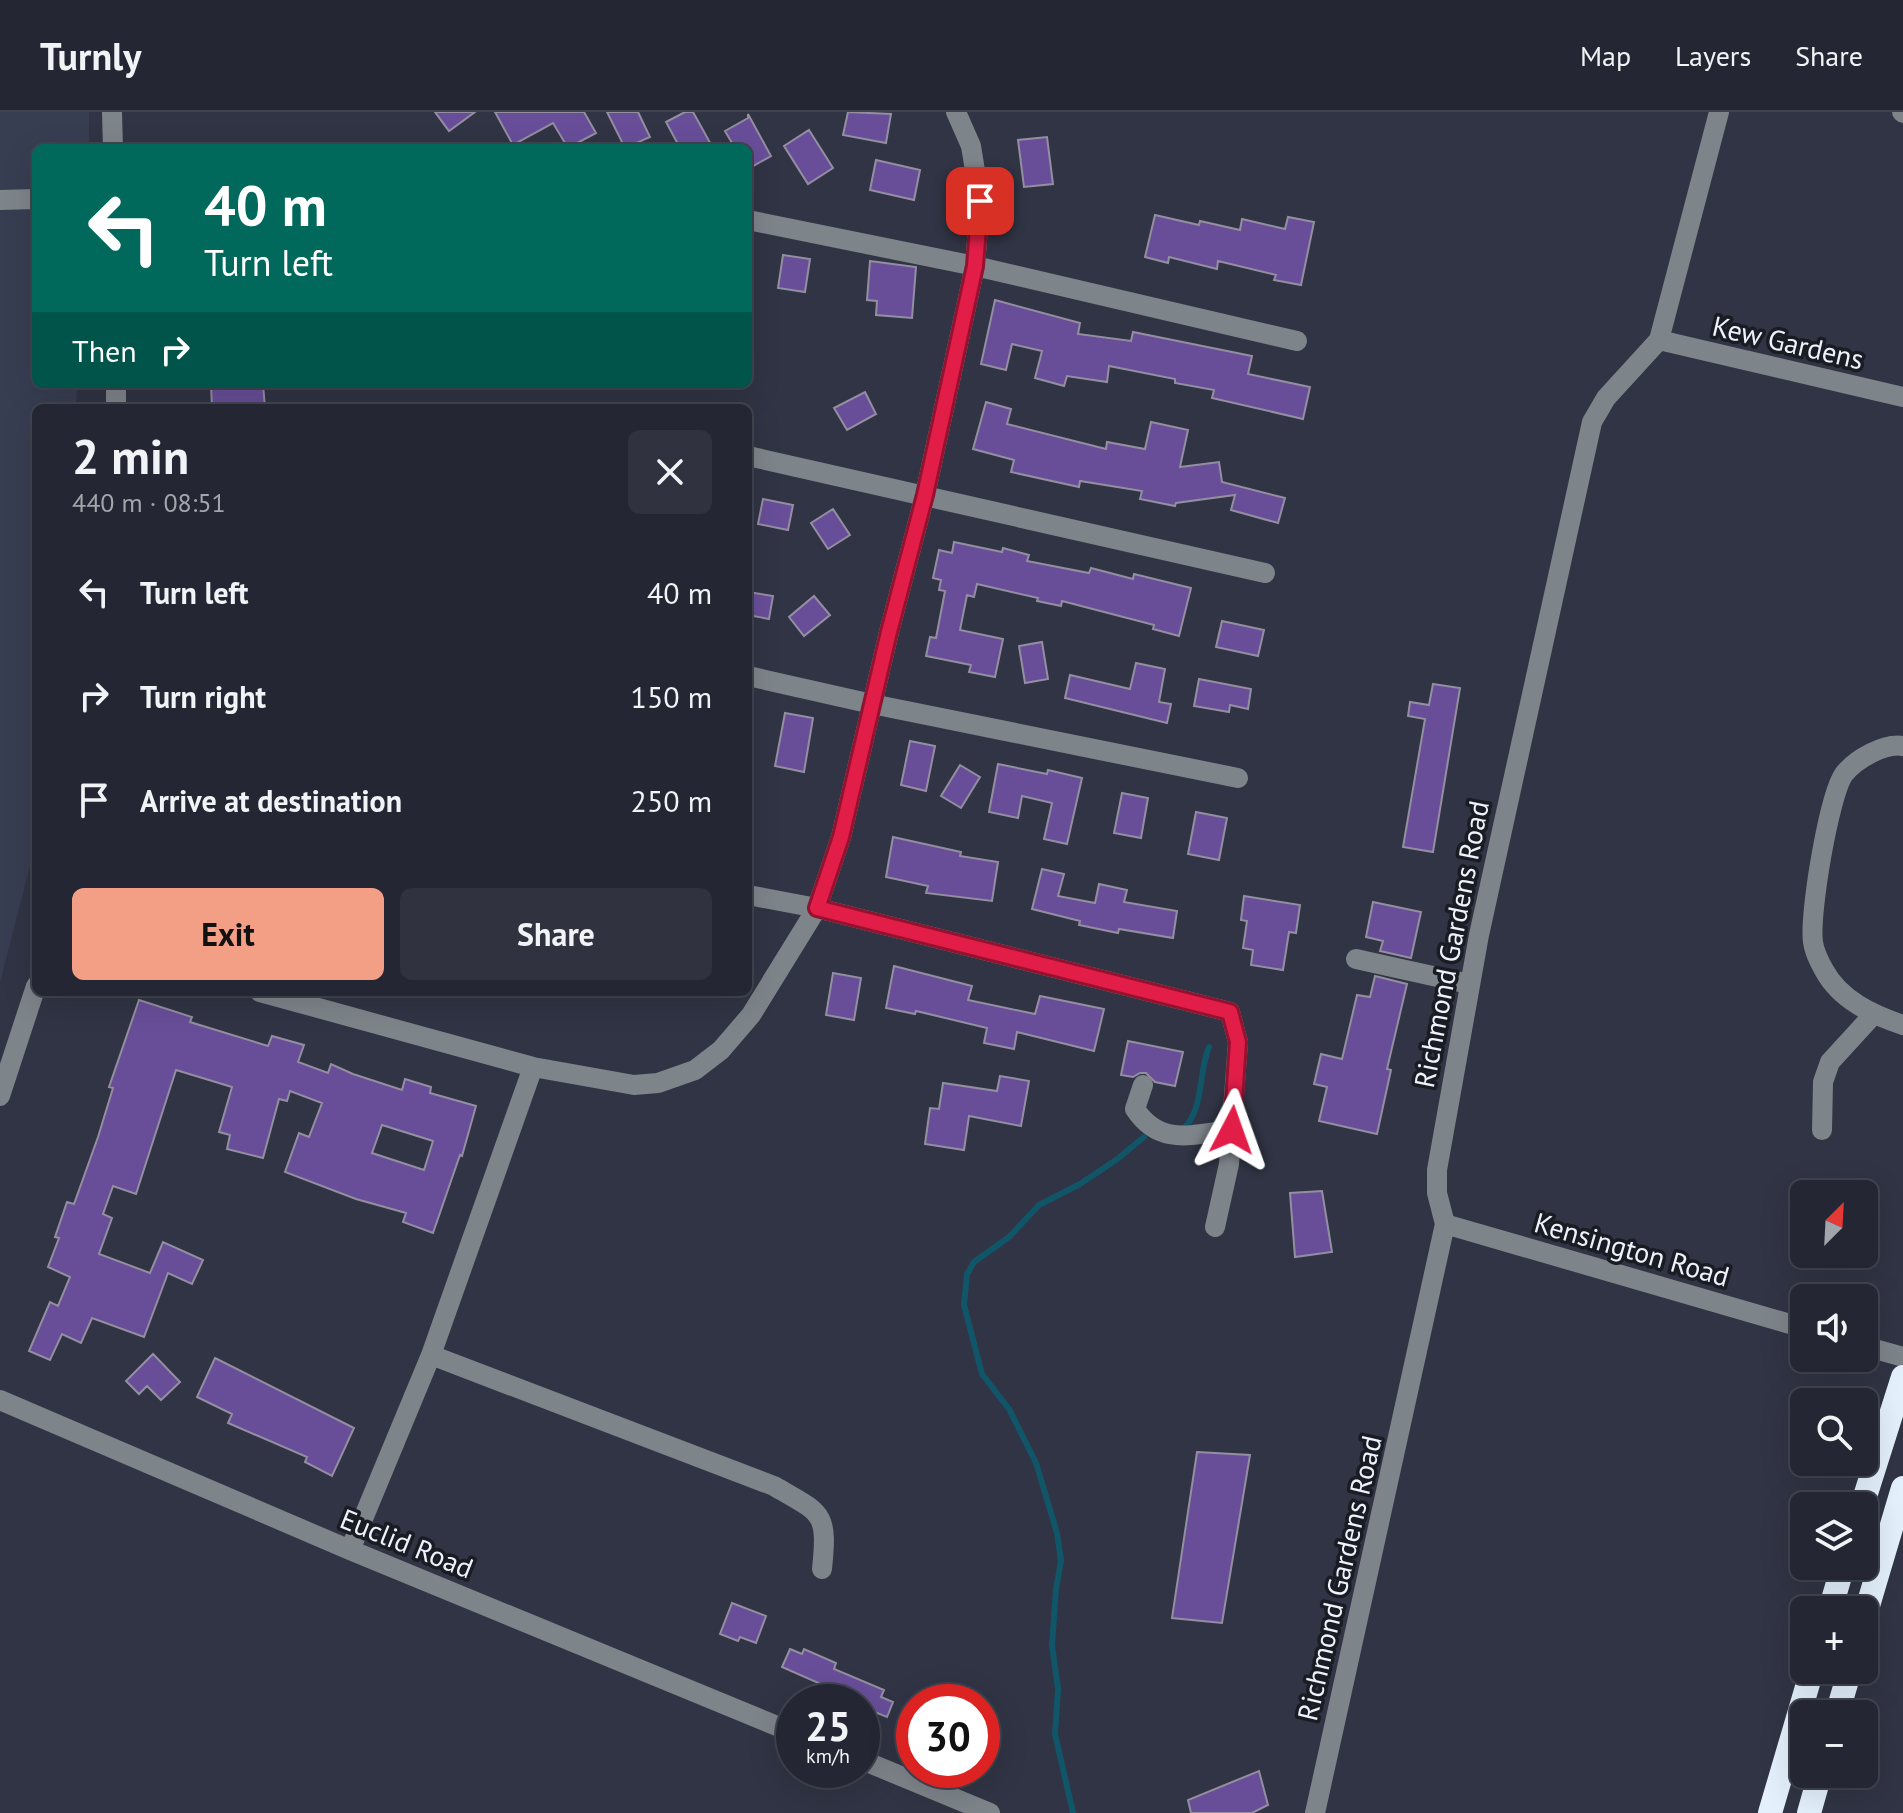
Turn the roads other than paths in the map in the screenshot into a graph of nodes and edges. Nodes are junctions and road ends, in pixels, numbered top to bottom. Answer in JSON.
{"nodes":[{"id":1,"x":112,"y":112,"type":"edge"},
{"id":2,"x":956,"y":112,"type":"edge"},
{"id":3,"x":1719,"y":112,"type":"edge"},
{"id":4,"x":113,"y":144,"type":"edge"},
{"id":5,"x":32,"y":199,"type":"edge"},
{"id":6,"x":0,"y":200,"type":"edge"},
{"id":7,"x":752,"y":221,"type":"edge"},
{"id":8,"x":975,"y":266,"type":"junction"},
{"id":9,"x":1659,"y":340,"type":"junction"},
{"id":10,"x":1297,"y":341,"type":"dead end"},
{"id":11,"x":1903,"y":397,"type":"edge"},
{"id":12,"x":752,"y":457,"type":"edge"},
{"id":13,"x":925,"y":495,"type":"junction"},
{"id":14,"x":1265,"y":573,"type":"dead end"},
{"id":15,"x":752,"y":677,"type":"edge"},
{"id":16,"x":872,"y":704,"type":"junction"},
{"id":17,"x":1903,"y":746,"type":"edge"},
{"id":18,"x":1238,"y":778,"type":"dead end"},
{"id":19,"x":752,"y":896,"type":"edge"},
{"id":20,"x":817,"y":908,"type":"junction"},
{"id":21,"x":1356,"y":959,"type":"dead end"},
{"id":22,"x":1469,"y":984,"type":"junction"},
{"id":23,"x":33,"y":996,"type":"edge"},
{"id":24,"x":275,"y":996,"type":"edge"},
{"id":25,"x":1873,"y":1015,"type":"junction"},
{"id":26,"x":1903,"y":1025,"type":"edge"},
{"id":27,"x":533,"y":1067,"type":"junction"},
{"id":28,"x":1143,"y":1085,"type":"dead end"},
{"id":29,"x":0,"y":1096,"type":"edge"},
{"id":30,"x":1232,"y":1130,"type":"junction"},
{"id":31,"x":1822,"y":1130,"type":"dead end"},
{"id":32,"x":1445,"y":1224,"type":"junction"},
{"id":33,"x":1215,"y":1227,"type":"dead end"},
{"id":34,"x":1790,"y":1324,"type":"edge"},
{"id":35,"x":1878,"y":1350,"type":"edge"},
{"id":36,"x":431,"y":1355,"type":"junction"},
{"id":37,"x":1903,"y":1357,"type":"edge"},
{"id":38,"x":1903,"y":1377,"type":"edge"},
{"id":39,"x":0,"y":1400,"type":"edge"},
{"id":40,"x":1903,"y":1488,"type":"edge"},
{"id":41,"x":1866,"y":1492,"type":"edge"},
{"id":42,"x":350,"y":1550,"type":"junction"},
{"id":43,"x":822,"y":1569,"type":"dead end"},
{"id":44,"x":1871,"y":1596,"type":"edge"},
{"id":45,"x":1808,"y":1684,"type":"edge"},
{"id":46,"x":776,"y":1726,"type":"edge"},
{"id":47,"x":880,"y":1767,"type":"edge"},
{"id":48,"x":1816,"y":1788,"type":"edge"},
{"id":49,"x":990,"y":1813,"type":"edge"},
{"id":50,"x":1315,"y":1813,"type":"edge"},
{"id":51,"x":1770,"y":1813,"type":"edge"},
{"id":52,"x":1809,"y":1813,"type":"edge"}],
"edges":[{"from":1,"to":4,"type":"street"},
{"from":2,"to":8,"type":"street"},
{"from":3,"to":9,"type":"street","name":"Richmond Gardens Road"},
{"from":5,"to":6,"type":"street"},
{"from":7,"to":8,"type":"street"},
{"from":8,"to":10,"type":"street"},
{"from":8,"to":13,"type":"street"},
{"from":9,"to":11,"type":"street","name":"Kew Gardens"},
{"from":9,"to":22,"type":"street","name":"Richmond Gardens Road"},
{"from":12,"to":13,"type":"street"},
{"from":13,"to":14,"type":"street"},
{"from":13,"to":16,"type":"street"},
{"from":15,"to":16,"type":"street"},
{"from":16,"to":18,"type":"street"},
{"from":16,"to":20,"type":"street"},
{"from":17,"to":25,"type":"street"},
{"from":19,"to":20,"type":"street"},
{"from":20,"to":27,"type":"street"},
{"from":20,"to":30,"type":"street"},
{"from":21,"to":22,"type":"street"},
{"from":22,"to":32,"type":"street","name":"Richmond Gardens Road"},
{"from":23,"to":29,"type":"street"},
{"from":24,"to":27,"type":"street"},
{"from":25,"to":26,"type":"street"},
{"from":25,"to":31,"type":"street"},
{"from":27,"to":36,"type":"street"},
{"from":28,"to":30,"type":"street"},
{"from":30,"to":33,"type":"street"},
{"from":32,"to":34,"type":"street","name":"Kensington Road"},
{"from":32,"to":50,"type":"street","name":"Richmond Gardens Road"},
{"from":35,"to":37,"type":"street"},
{"from":36,"to":42,"type":"street"},
{"from":36,"to":43,"type":"street"},
{"from":38,"to":41,"type":"highway"},
{"from":39,"to":42,"type":"street","name":"Euclid Road"},
{"from":40,"to":44,"type":"highway"},
{"from":42,"to":46,"type":"street","name":"Euclid Road"},
{"from":45,"to":51,"type":"highway"},
{"from":47,"to":49,"type":"street"},
{"from":48,"to":52,"type":"highway"}]}
